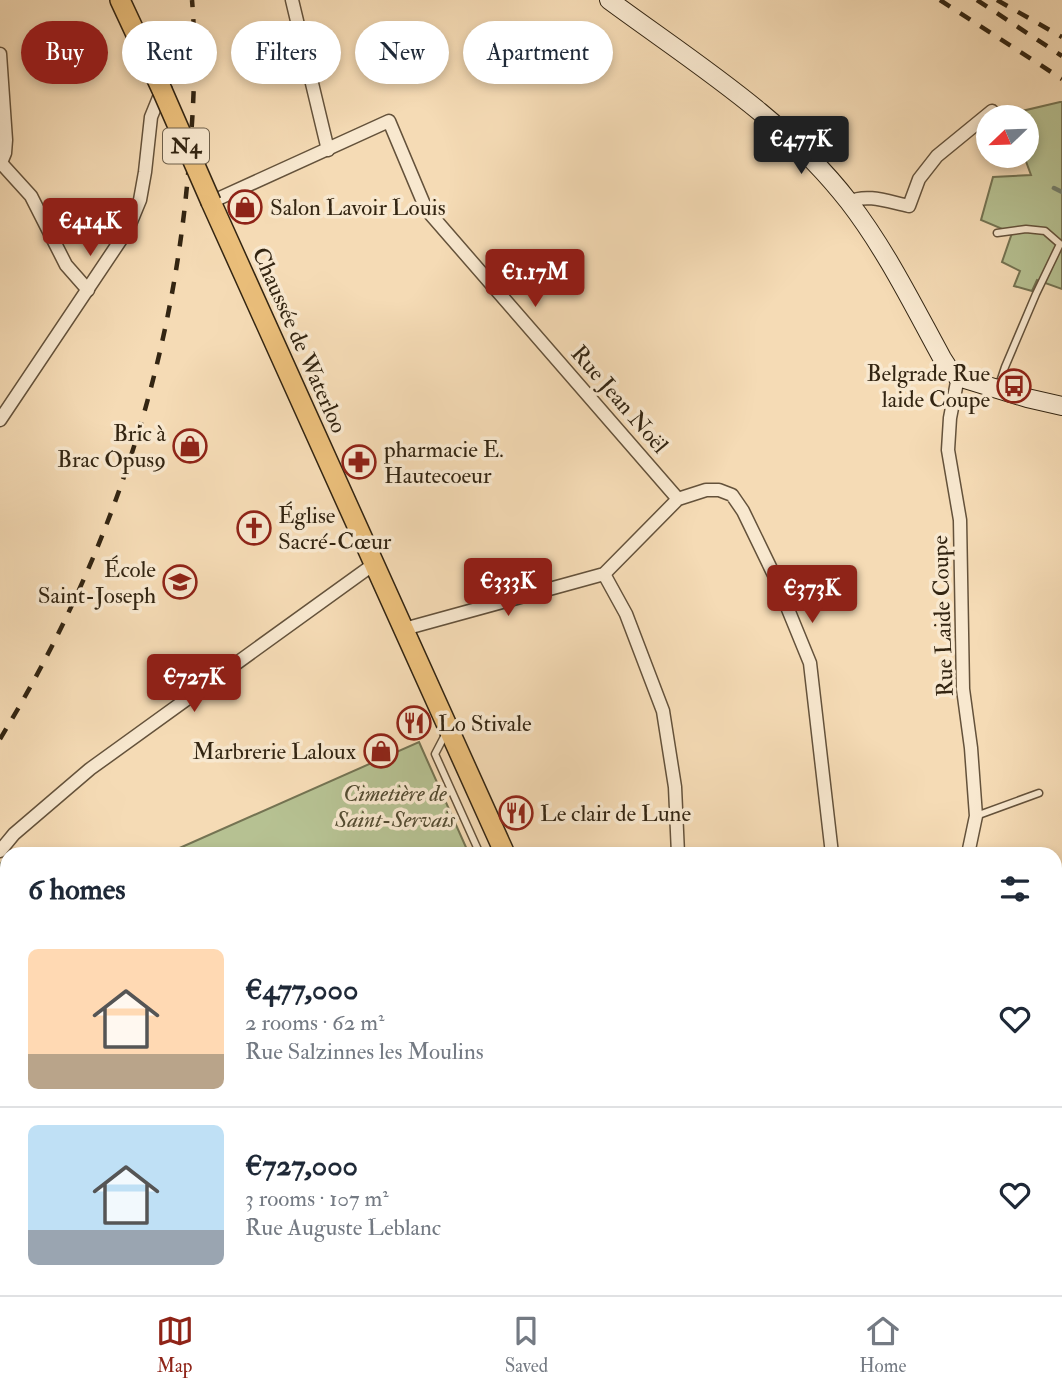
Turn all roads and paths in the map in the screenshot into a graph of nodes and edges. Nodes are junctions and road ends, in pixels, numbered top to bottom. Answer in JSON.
{"nodes":[{"id":1,"x":120,"y":0,"type":"edge"},
{"id":2,"x":292,"y":0,"type":"edge"},
{"id":3,"x":608,"y":0,"type":"edge"},
{"id":4,"x":0,"y":54,"type":"edge"},
{"id":5,"x":162,"y":90,"type":"junction"},
{"id":6,"x":976,"y":124,"type":"edge"},
{"id":7,"x":328,"y":150,"type":"junction"},
{"id":8,"x":1,"y":164,"type":"edge"},
{"id":9,"x":211,"y":202,"type":"junction"},
{"id":10,"x":849,"y":202,"type":"junction"},
{"id":11,"x":998,"y":233,"type":"dead end"},
{"id":12,"x":88,"y":290,"type":"junction"},
{"id":13,"x":958,"y":377,"type":"junction"},
{"id":14,"x":998,"y":390,"type":"junction"},
{"id":15,"x":1062,"y":406,"type":"edge"},
{"id":16,"x":0,"y":420,"type":"edge"},
{"id":17,"x":678,"y":499,"type":"junction"},
{"id":18,"x":374,"y":564,"type":"junction"},
{"id":19,"x":604,"y":575,"type":"junction"},
{"id":20,"x":404,"y":629,"type":"junction"},
{"id":21,"x":448,"y":728,"type":"junction"},
{"id":22,"x":1039,"y":793,"type":"dead end"},
{"id":23,"x":976,"y":816,"type":"junction"},
{"id":24,"x":3,"y":847,"type":"edge"},
{"id":25,"x":477,"y":847,"type":"edge"},
{"id":26,"x":502,"y":847,"type":"edge"},
{"id":27,"x":678,"y":847,"type":"edge"},
{"id":28,"x":831,"y":847,"type":"edge"},
{"id":29,"x":969,"y":847,"type":"edge"}],
"edges":[{"from":1,"to":5,"type":"main road","name":"Chaussée de Waterloo","number":"N4"},
{"from":2,"to":7,"type":"street"},
{"from":3,"to":10,"type":"street"},
{"from":4,"to":8,"type":"street"},
{"from":5,"to":9,"type":"main road","name":"Chaussée de Waterloo","number":"N4","bridge":true},
{"from":5,"to":12,"type":"street"},
{"from":6,"to":10,"type":"street"},
{"from":7,"to":9,"type":"street"},
{"from":7,"to":17,"type":"street","name":"Rue Jean Noël"},
{"from":8,"to":12,"type":"street"},
{"from":9,"to":18,"type":"main road","name":"Chaussée de Waterloo","number":"N4"},
{"from":10,"to":13,"type":"street"},
{"from":11,"to":14,"type":"lane"},
{"from":12,"to":16,"type":"street"},
{"from":13,"to":14,"type":"street"},
{"from":13,"to":23,"type":"street","name":"Rue Laide Coupe"},
{"from":14,"to":15,"type":"street"},
{"from":17,"to":19,"type":"street"},
{"from":17,"to":28,"type":"street"},
{"from":18,"to":20,"type":"main road","name":"Chaussée de Waterloo","number":"N4"},
{"from":18,"to":24,"type":"street"},
{"from":19,"to":20,"type":"street"},
{"from":19,"to":27,"type":"street"},
{"from":20,"to":21,"type":"main road","name":"Chaussée de Waterloo","number":"N4"},
{"from":21,"to":25,"type":"lane"},
{"from":21,"to":26,"type":"main road","name":"Chaussée de Waterloo","number":"N4"},
{"from":22,"to":23,"type":"lane"},
{"from":23,"to":29,"type":"street","name":"Rue Laide Coupe"}]}
